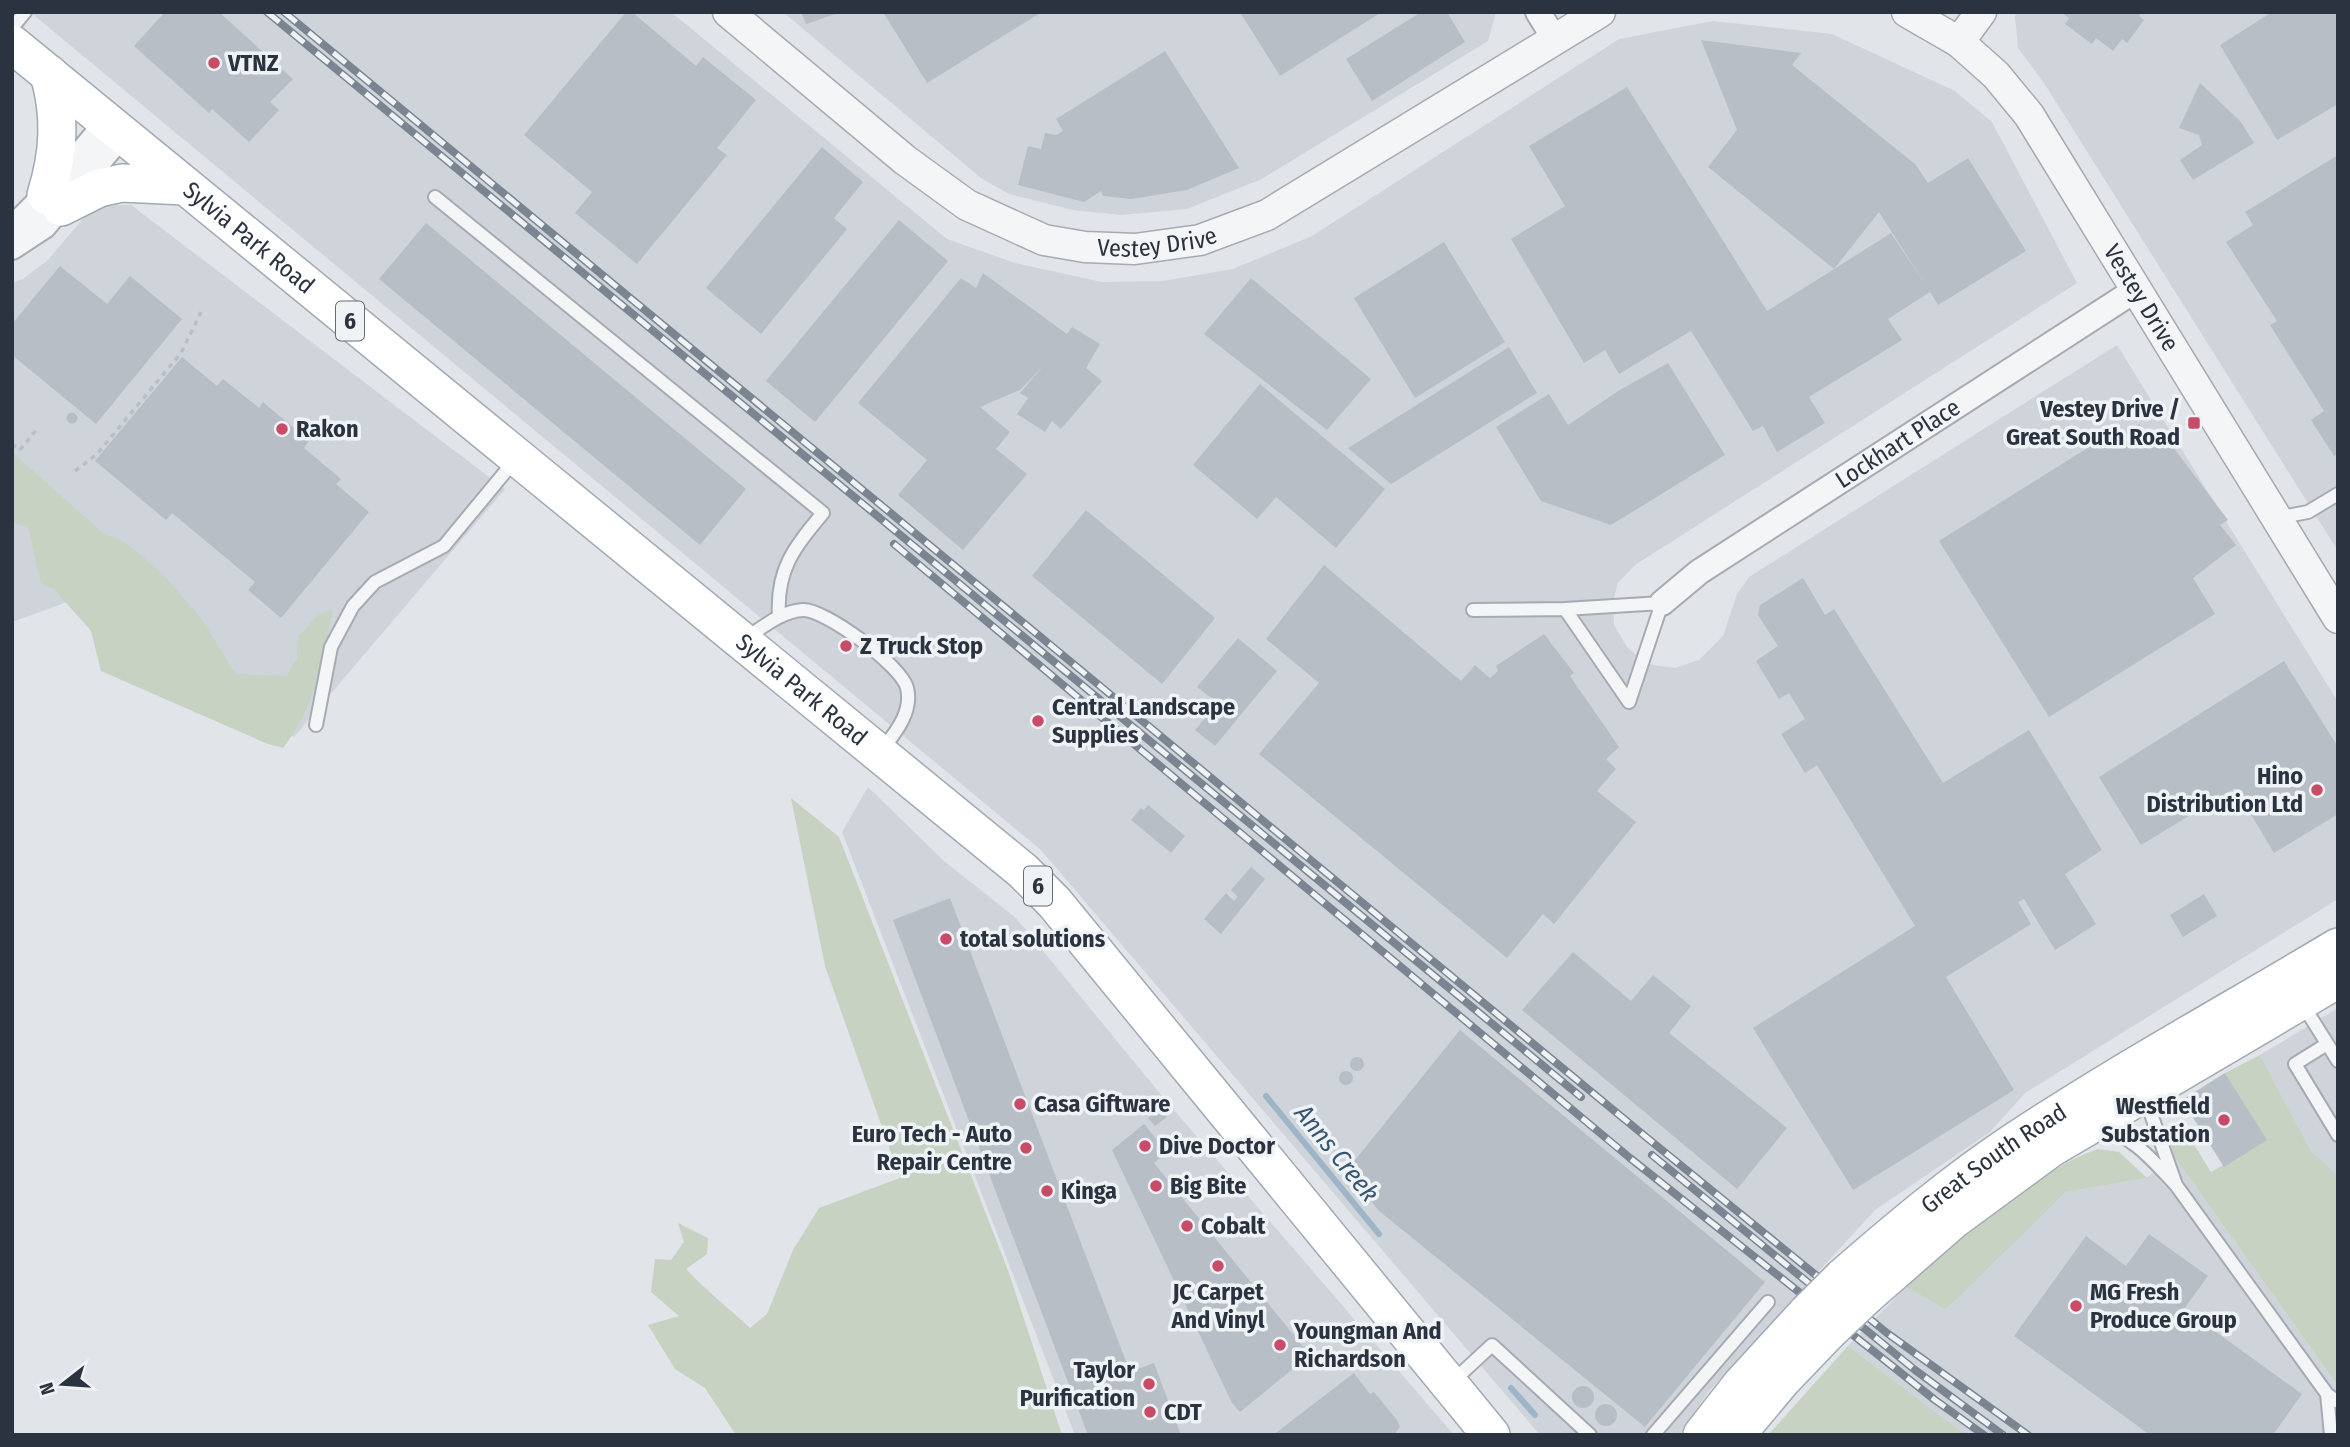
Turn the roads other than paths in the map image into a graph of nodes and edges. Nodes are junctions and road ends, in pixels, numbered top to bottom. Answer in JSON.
{"nodes":[{"id":1,"x":25,"y":12,"type":"edge"},
{"id":2,"x":728,"y":12,"type":"edge"},
{"id":3,"x":1538,"y":12,"type":"edge"},
{"id":4,"x":1600,"y":12,"type":"edge"},
{"id":5,"x":1907,"y":12,"type":"edge"},
{"id":6,"x":1981,"y":12,"type":"edge"},
{"id":7,"x":12,"y":28,"type":"edge"},
{"id":8,"x":1554,"y":38,"type":"junction"},
{"id":9,"x":1959,"y":42,"type":"junction"},
{"id":10,"x":12,"y":44,"type":"edge"},
{"id":11,"x":49,"y":74,"type":"junction"},
{"id":12,"x":114,"y":129,"type":"junction"},
{"id":13,"x":185,"y":186,"type":"junction"},
{"id":14,"x":435,"y":197,"type":"dead end"},
{"id":15,"x":54,"y":201,"type":"junction"},
{"id":16,"x":12,"y":229,"type":"edge"},
{"id":17,"x":12,"y":247,"type":"edge"},
{"id":18,"x":2137,"y":289,"type":"junction"},
{"id":19,"x":518,"y":457,"type":"junction"},
{"id":20,"x":2338,"y":494,"type":"edge"},
{"id":21,"x":2276,"y":519,"type":"junction"},
{"id":22,"x":1662,"y":603,"type":"junction"},
{"id":23,"x":1565,"y":609,"type":"junction"},
{"id":24,"x":1473,"y":610,"type":"dead end"},
{"id":25,"x":779,"y":617,"type":"junction"},
{"id":26,"x":2338,"y":618,"type":"edge"},
{"id":27,"x":742,"y":640,"type":"junction"},
{"id":28,"x":316,"y":725,"type":"dead end"},
{"id":29,"x":880,"y":752,"type":"junction"},
{"id":30,"x":2329,"y":963,"type":"edge"},
{"id":31,"x":2301,"y":1001,"type":"junction"},
{"id":32,"x":2334,"y":1050,"type":"edge"},
{"id":33,"x":2136,"y":1080,"type":"junction"},
{"id":34,"x":2086,"y":1125,"type":"junction"},
{"id":35,"x":2338,"y":1136,"type":"edge"},
{"id":36,"x":2176,"y":1185,"type":"junction"},
{"id":37,"x":1854,"y":1286,"type":"junction"},
{"id":38,"x":1768,"y":1302,"type":"dead end"},
{"id":39,"x":1818,"y":1322,"type":"junction"},
{"id":40,"x":1450,"y":1384,"type":"junction"},
{"id":41,"x":2332,"y":1398,"type":"edge"},
{"id":42,"x":1491,"y":1435,"type":"edge"},
{"id":43,"x":1590,"y":1435,"type":"edge"},
{"id":44,"x":1653,"y":1435,"type":"edge"},
{"id":45,"x":1702,"y":1435,"type":"edge"},
{"id":46,"x":1737,"y":1435,"type":"edge"},
{"id":47,"x":2331,"y":1435,"type":"edge"}],
"edges":[{"from":1,"to":7,"type":"lane"},
{"from":2,"to":8,"type":"street","name":"Vestey Drive"},
{"from":3,"to":8,"type":"street"},
{"from":4,"to":8,"type":"street","name":"Vestey Drive"},
{"from":5,"to":9,"type":"street","name":"Vestey Drive"},
{"from":6,"to":9,"type":"street"},
{"from":9,"to":18,"type":"street","name":"Vestey Drive"},
{"from":10,"to":11,"type":"main road","name":"Sylvia Park Road","number":"6"},
{"from":11,"to":12,"type":"main road","name":"Sylvia Park Road","number":"6"},
{"from":11,"to":15,"type":"main road"},
{"from":12,"to":13,"type":"main road","name":"Sylvia Park Road","number":"6"},
{"from":12,"to":15,"type":"street"},
{"from":13,"to":15,"type":"main road"},
{"from":13,"to":19,"type":"main road","name":"Sylvia Park Road","number":"6"},
{"from":14,"to":25,"type":"lane"},
{"from":15,"to":16,"type":"street"},
{"from":15,"to":17,"type":"street"},
{"from":18,"to":21,"type":"street","name":"Vestey Drive"},
{"from":18,"to":22,"type":"street","name":"Lockhart Place"},
{"from":19,"to":27,"type":"main road","name":"Sylvia Park Road","number":"6"},
{"from":19,"to":28,"type":"lane"},
{"from":20,"to":21,"type":"lane"},
{"from":21,"to":26,"type":"street","name":"Vestey Drive"},
{"from":22,"to":23,"type":"lane"},
{"from":22,"to":23,"type":"lane"},
{"from":23,"to":24,"type":"lane"},
{"from":25,"to":27,"type":"lane"},
{"from":25,"to":29,"type":"lane"},
{"from":27,"to":29,"type":"main road","name":"Sylvia Park Road","number":"6"},
{"from":29,"to":40,"type":"main road","name":"Sylvia Park Road","number":"6"},
{"from":30,"to":31,"type":"main road","name":"Great South Road"},
{"from":30,"to":33,"type":"main road","name":"Great South Road"},
{"from":31,"to":32,"type":"lane"},
{"from":31,"to":33,"type":"main road","name":"Great South Road"},
{"from":32,"to":35,"type":"lane"},
{"from":33,"to":34,"type":"main road","name":"Great South Road"},
{"from":33,"to":36,"type":"lane"},
{"from":33,"to":37,"type":"main road","name":"Great South Road"},
{"from":34,"to":36,"type":"lane"},
{"from":34,"to":37,"type":"main road","name":"Great South Road"},
{"from":36,"to":41,"type":"lane"},
{"from":37,"to":39,"type":"main road","name":"Great South Road","bridge":true},
{"from":38,"to":44,"type":"lane"},
{"from":39,"to":45,"type":"main road","name":"Great South Road"},
{"from":39,"to":46,"type":"main road","name":"Great South Road"},
{"from":40,"to":42,"type":"main road","name":"Sylvia Park Road","number":"6"},
{"from":40,"to":43,"type":"lane"},
{"from":41,"to":47,"type":"lane"}]}
